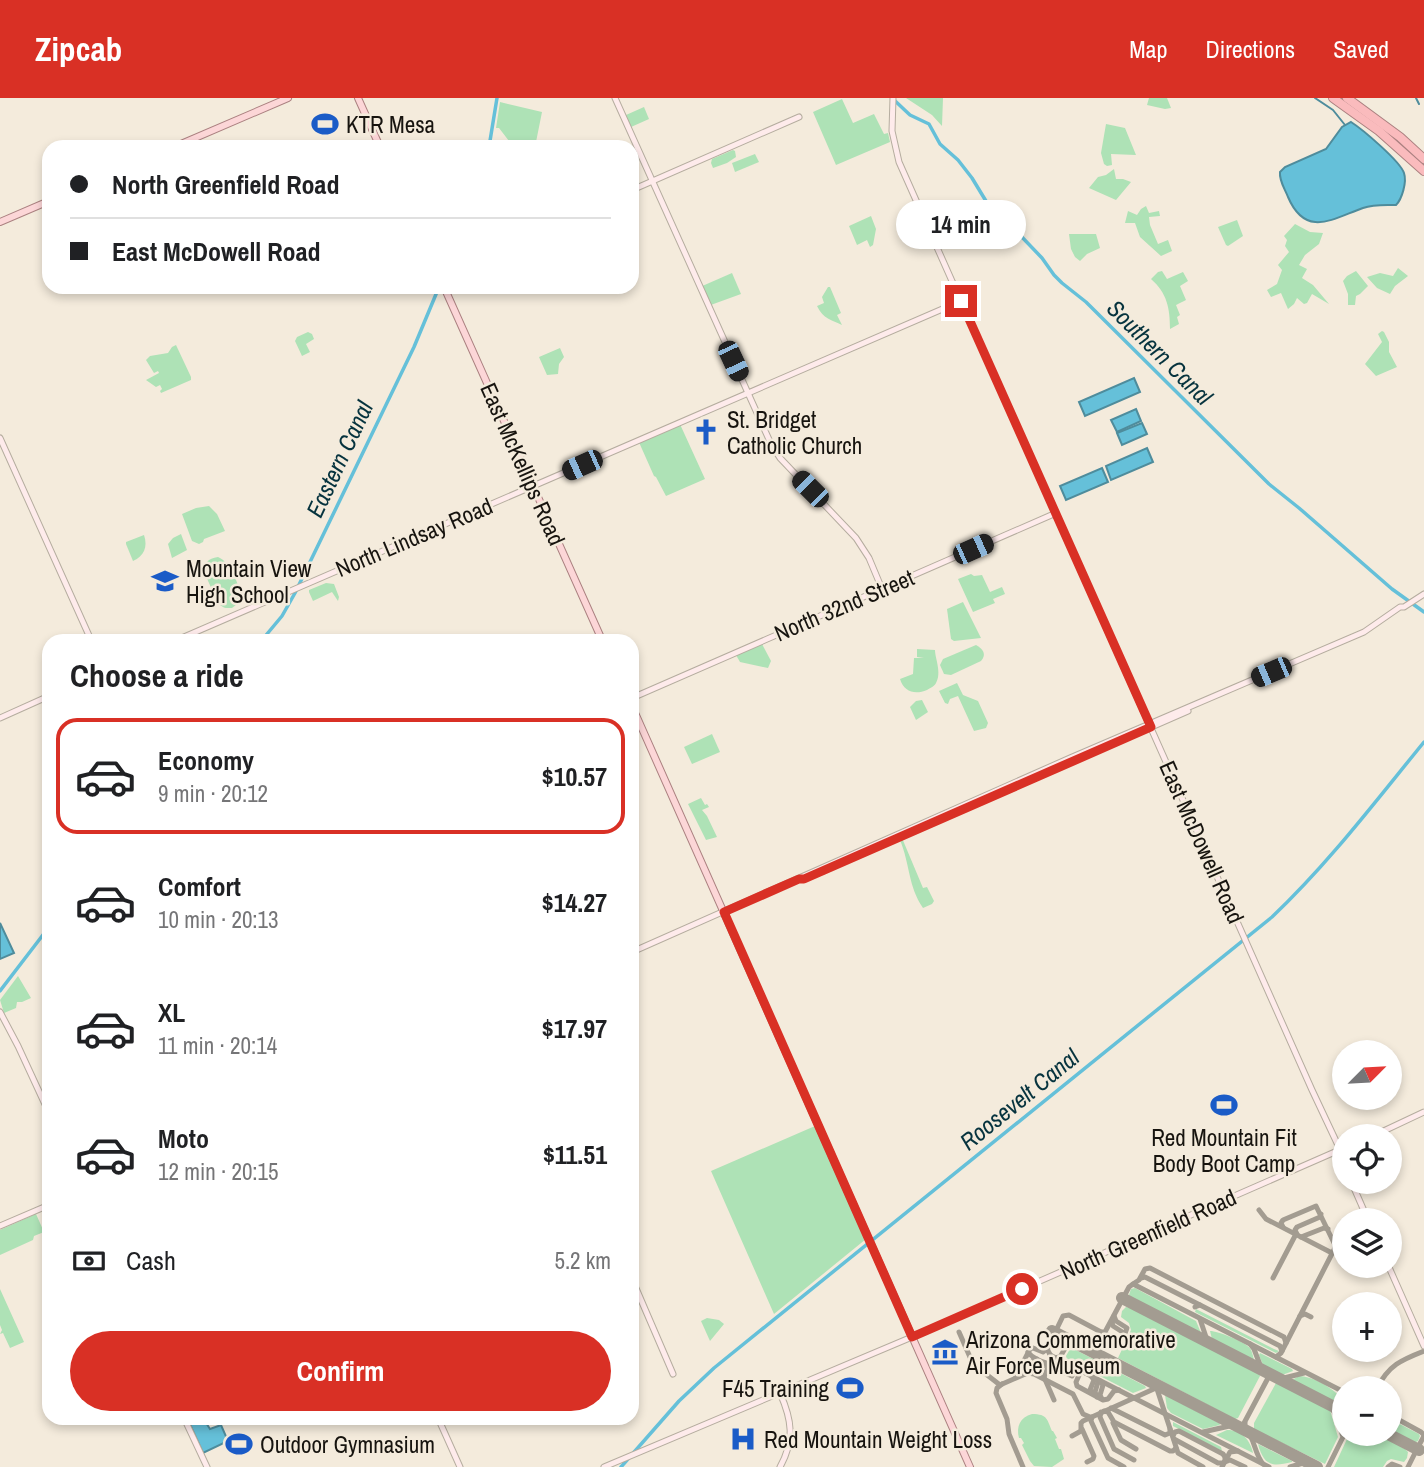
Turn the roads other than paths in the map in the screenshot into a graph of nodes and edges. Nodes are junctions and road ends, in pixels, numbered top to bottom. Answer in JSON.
{"nodes":[{"id":1,"x":288,"y":98,"type":"edge"},
{"id":2,"x":358,"y":98,"type":"edge"},
{"id":3,"x":615,"y":98,"type":"edge"},
{"id":4,"x":1333,"y":98,"type":"edge"},
{"id":5,"x":1347,"y":98,"type":"edge"},
{"id":6,"x":893,"y":101,"type":"edge"},
{"id":7,"x":799,"y":117,"type":"dead end"},
{"id":8,"x":190,"y":140,"type":"edge"},
{"id":9,"x":377,"y":140,"type":"edge"},
{"id":10,"x":634,"y":140,"type":"edge"},
{"id":11,"x":639,"y":150,"type":"edge"},
{"id":12,"x":1424,"y":159,"type":"edge"},
{"id":13,"x":1424,"y":171,"type":"edge"},
{"id":14,"x":653,"y":181,"type":"junction"},
{"id":15,"x":639,"y":187,"type":"edge"},
{"id":16,"x":42,"y":204,"type":"edge"},
{"id":17,"x":0,"y":222,"type":"edge"},
{"id":18,"x":447,"y":294,"type":"edge"},
{"id":19,"x":961,"y":301,"type":"junction"},
{"id":20,"x":747,"y":393,"type":"junction"},
{"id":21,"x":0,"y":438,"type":"edge"},
{"id":22,"x":532,"y":486,"type":"junction"},
{"id":23,"x":1056,"y":513,"type":"junction"},
{"id":24,"x":882,"y":589,"type":"junction"},
{"id":25,"x":1424,"y":594,"type":"edge"},
{"id":26,"x":88,"y":634,"type":"edge"},
{"id":27,"x":191,"y":634,"type":"edge"},
{"id":28,"x":599,"y":634,"type":"edge"},
{"id":29,"x":639,"y":695,"type":"edge"},
{"id":30,"x":42,"y":699,"type":"edge"},
{"id":31,"x":0,"y":718,"type":"edge"},
{"id":32,"x":639,"y":722,"type":"edge"},
{"id":33,"x":1150,"y":725,"type":"junction"},
{"id":34,"x":724,"y":912,"type":"junction"},
{"id":35,"x":639,"y":949,"type":"edge"},
{"id":36,"x":0,"y":1012,"type":"edge"},
{"id":37,"x":42,"y":1098,"type":"edge"},
{"id":38,"x":1424,"y":1114,"type":"edge"},
{"id":39,"x":1397,"y":1124,"type":"edge"},
{"id":40,"x":1332,"y":1130,"type":"edge"},
{"id":41,"x":1332,"y":1154,"type":"edge"},
{"id":42,"x":42,"y":1208,"type":"edge"},
{"id":43,"x":0,"y":1226,"type":"edge"},
{"id":44,"x":1395,"y":1278,"type":"edge"},
{"id":45,"x":1396,"y":1278,"type":"edge"},
{"id":46,"x":639,"y":1295,"type":"edge"},
{"id":47,"x":912,"y":1337,"type":"junction"},
{"id":48,"x":1424,"y":1338,"type":"edge"},
{"id":49,"x":1424,"y":1346,"type":"edge"},
{"id":50,"x":673,"y":1374,"type":"dead end"},
{"id":51,"x":778,"y":1393,"type":"junction"},
{"id":52,"x":187,"y":1425,"type":"edge"},
{"id":53,"x":441,"y":1425,"type":"edge"},
{"id":54,"x":207,"y":1467,"type":"edge"},
{"id":55,"x":460,"y":1467,"type":"edge"},
{"id":56,"x":604,"y":1467,"type":"edge"},
{"id":57,"x":780,"y":1467,"type":"edge"},
{"id":58,"x":971,"y":1467,"type":"edge"}],
"edges":[{"from":1,"to":8,"type":"main road"},
{"from":2,"to":9,"type":"main road"},
{"from":3,"to":10,"type":"main road"},
{"from":4,"to":13,"type":"highway"},
{"from":5,"to":12,"type":"highway"},
{"from":6,"to":19,"type":"main road","name":"East McDowell Road"},
{"from":7,"to":14,"type":"main road"},
{"from":11,"to":14,"type":"main road"},
{"from":14,"to":15,"type":"main road"},
{"from":14,"to":20,"type":"main road"},
{"from":16,"to":17,"type":"main road"},
{"from":18,"to":22,"type":"main road","name":"East McKellips Road"},
{"from":19,"to":20,"type":"main road","name":"North Lindsay Road"},
{"from":19,"to":23,"type":"main road","name":"East McDowell Road"},
{"from":20,"to":22,"type":"main road","name":"North Lindsay Road"},
{"from":20,"to":24,"type":"main road"},
{"from":21,"to":26,"type":"main road"},
{"from":22,"to":27,"type":"main road","name":"North Lindsay Road"},
{"from":22,"to":28,"type":"main road","name":"East McKellips Road"},
{"from":23,"to":24,"type":"main road","name":"North 32nd Street"},
{"from":23,"to":33,"type":"main road","name":"East McDowell Road"},
{"from":24,"to":29,"type":"main road","name":"North 32nd Street"},
{"from":25,"to":33,"type":"main road"},
{"from":30,"to":31,"type":"main road"},
{"from":32,"to":34,"type":"main road"},
{"from":33,"to":34,"type":"main road"},
{"from":33,"to":40,"type":"main road","name":"East McDowell Road"},
{"from":34,"to":35,"type":"main road"},
{"from":34,"to":47,"type":"main road"},
{"from":36,"to":37,"type":"main road"},
{"from":38,"to":39,"type":"main road"},
{"from":41,"to":47,"type":"main road","name":"North Greenfield Road"},
{"from":42,"to":43,"type":"main road"},
{"from":44,"to":49,"type":"main road"},
{"from":45,"to":48,"type":"main road"},
{"from":46,"to":50,"type":"main road"},
{"from":47,"to":51,"type":"main road","name":"North Greenfield Road"},
{"from":47,"to":58,"type":"main road"},
{"from":51,"to":56,"type":"main road","name":"North Greenfield Road"},
{"from":51,"to":57,"type":"main road"},
{"from":52,"to":54,"type":"main road"},
{"from":53,"to":55,"type":"main road"}]}
